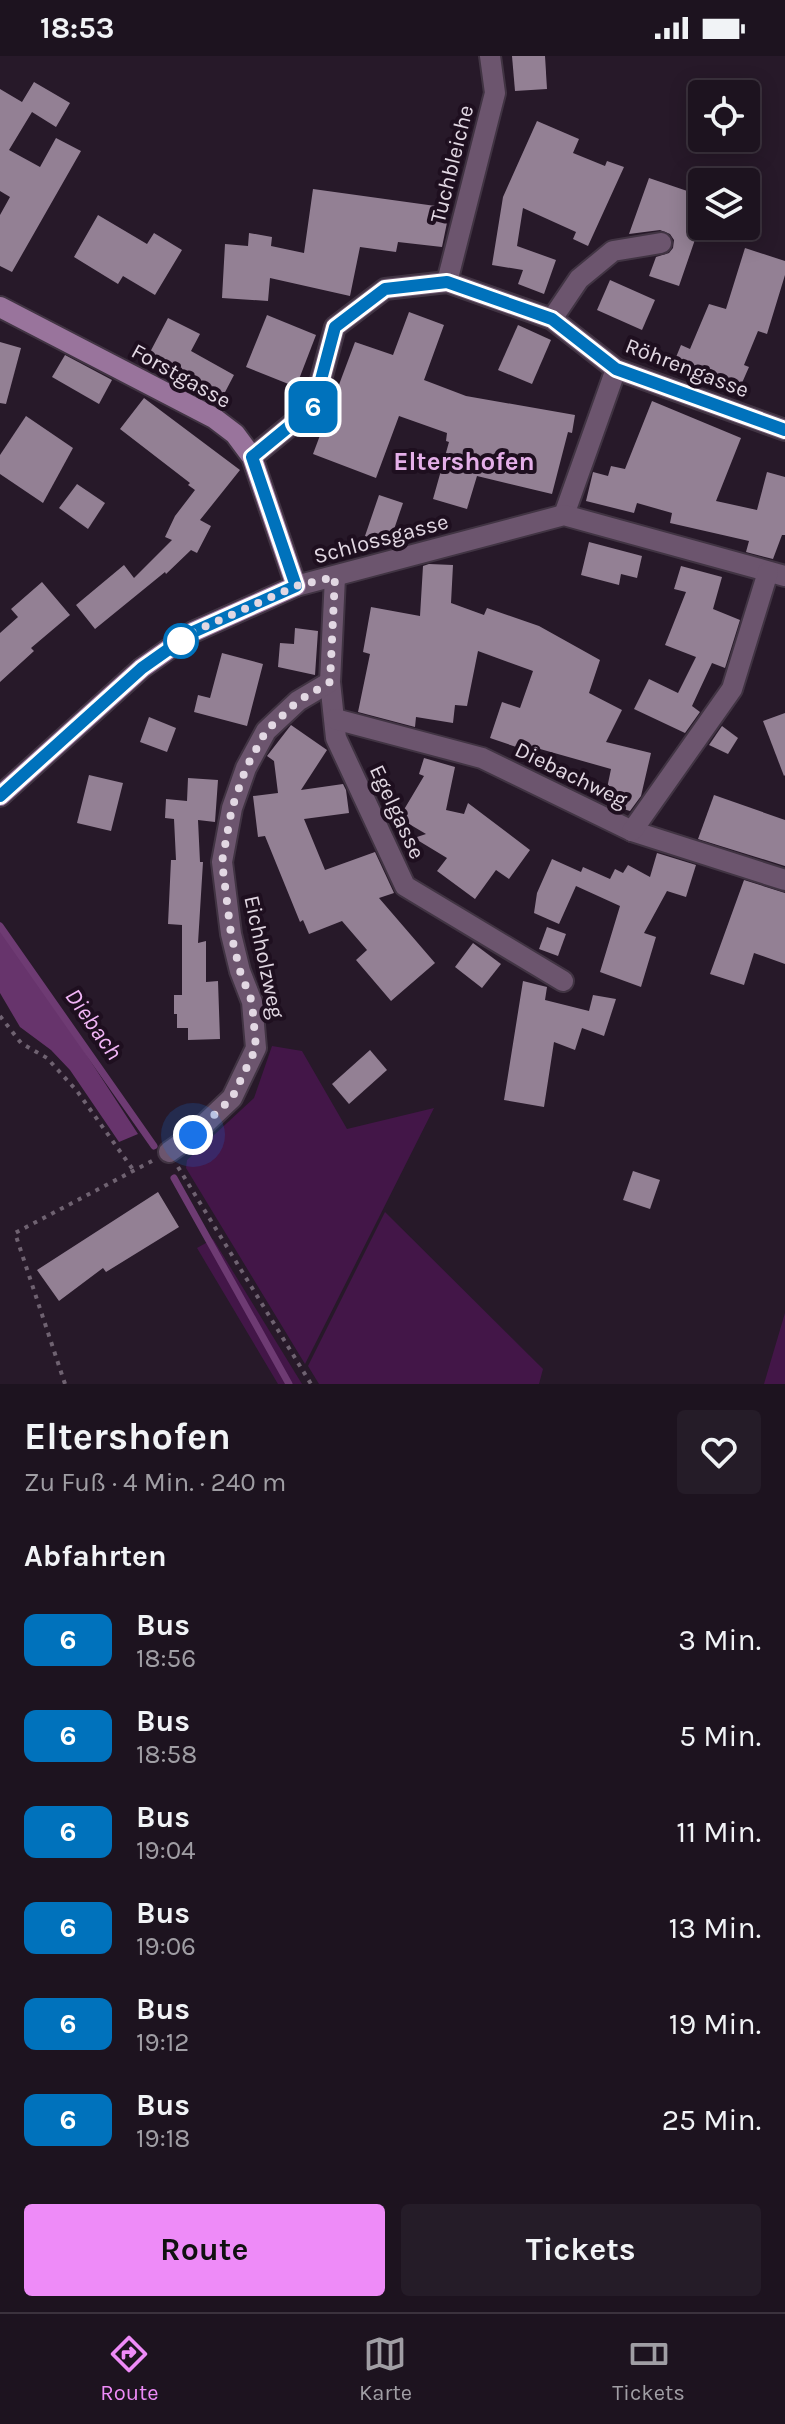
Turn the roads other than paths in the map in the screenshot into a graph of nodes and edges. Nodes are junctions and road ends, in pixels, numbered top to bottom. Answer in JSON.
{"nodes":[{"id":1,"x":490,"y":56,"type":"edge"},
{"id":2,"x":661,"y":243,"type":"dead end"},
{"id":3,"x":447,"y":282,"type":"junction"},
{"id":4,"x":0,"y":307,"type":"edge"},
{"id":5,"x":552,"y":319,"type":"junction"},
{"id":6,"x":616,"y":369,"type":"junction"},
{"id":7,"x":785,"y":430,"type":"edge"},
{"id":8,"x":252,"y":457,"type":"junction"},
{"id":9,"x":564,"y":515,"type":"junction"},
{"id":10,"x":777,"y":574,"type":"edge"},
{"id":11,"x":335,"y":577,"type":"junction"},
{"id":12,"x":296,"y":586,"type":"junction"},
{"id":13,"x":330,"y":682,"type":"junction"},
{"id":14,"x":335,"y":719,"type":"junction"},
{"id":15,"x":0,"y":796,"type":"edge"},
{"id":16,"x":632,"y":831,"type":"junction"},
{"id":17,"x":785,"y":880,"type":"edge"},
{"id":18,"x":563,"y":981,"type":"dead end"},
{"id":19,"x":169,"y":1152,"type":"road end"}],
"edges":[{"from":1,"to":3,"type":"street","name":"Tuchbleiche"},
{"from":2,"to":5,"type":"street"},
{"from":3,"to":5,"type":"street","name":"Röhrengasse"},
{"from":3,"to":8,"type":"street","name":"Röhrengasse"},
{"from":4,"to":8,"type":"street","name":"Forstgasse"},
{"from":5,"to":6,"type":"street","name":"Röhrengasse"},
{"from":6,"to":7,"type":"street","name":"Röhrengasse"},
{"from":6,"to":9,"type":"street"},
{"from":8,"to":12,"type":"street","name":"Forstgasse"},
{"from":9,"to":10,"type":"street"},
{"from":9,"to":11,"type":"street","name":"Schlossgasse"},
{"from":10,"to":16,"type":"street"},
{"from":11,"to":12,"type":"street","name":"Schlossgasse"},
{"from":11,"to":13,"type":"street","name":"Egelgasse"},
{"from":12,"to":15,"type":"street","name":"Schlossgasse"},
{"from":13,"to":14,"type":"street","name":"Egelgasse"},
{"from":13,"to":19,"type":"street","name":"Eichholzweg"},
{"from":14,"to":16,"type":"street","name":"Diebachweg"},
{"from":14,"to":18,"type":"street","name":"Egelgasse"},
{"from":16,"to":17,"type":"street","name":"Diebachweg"}]}
